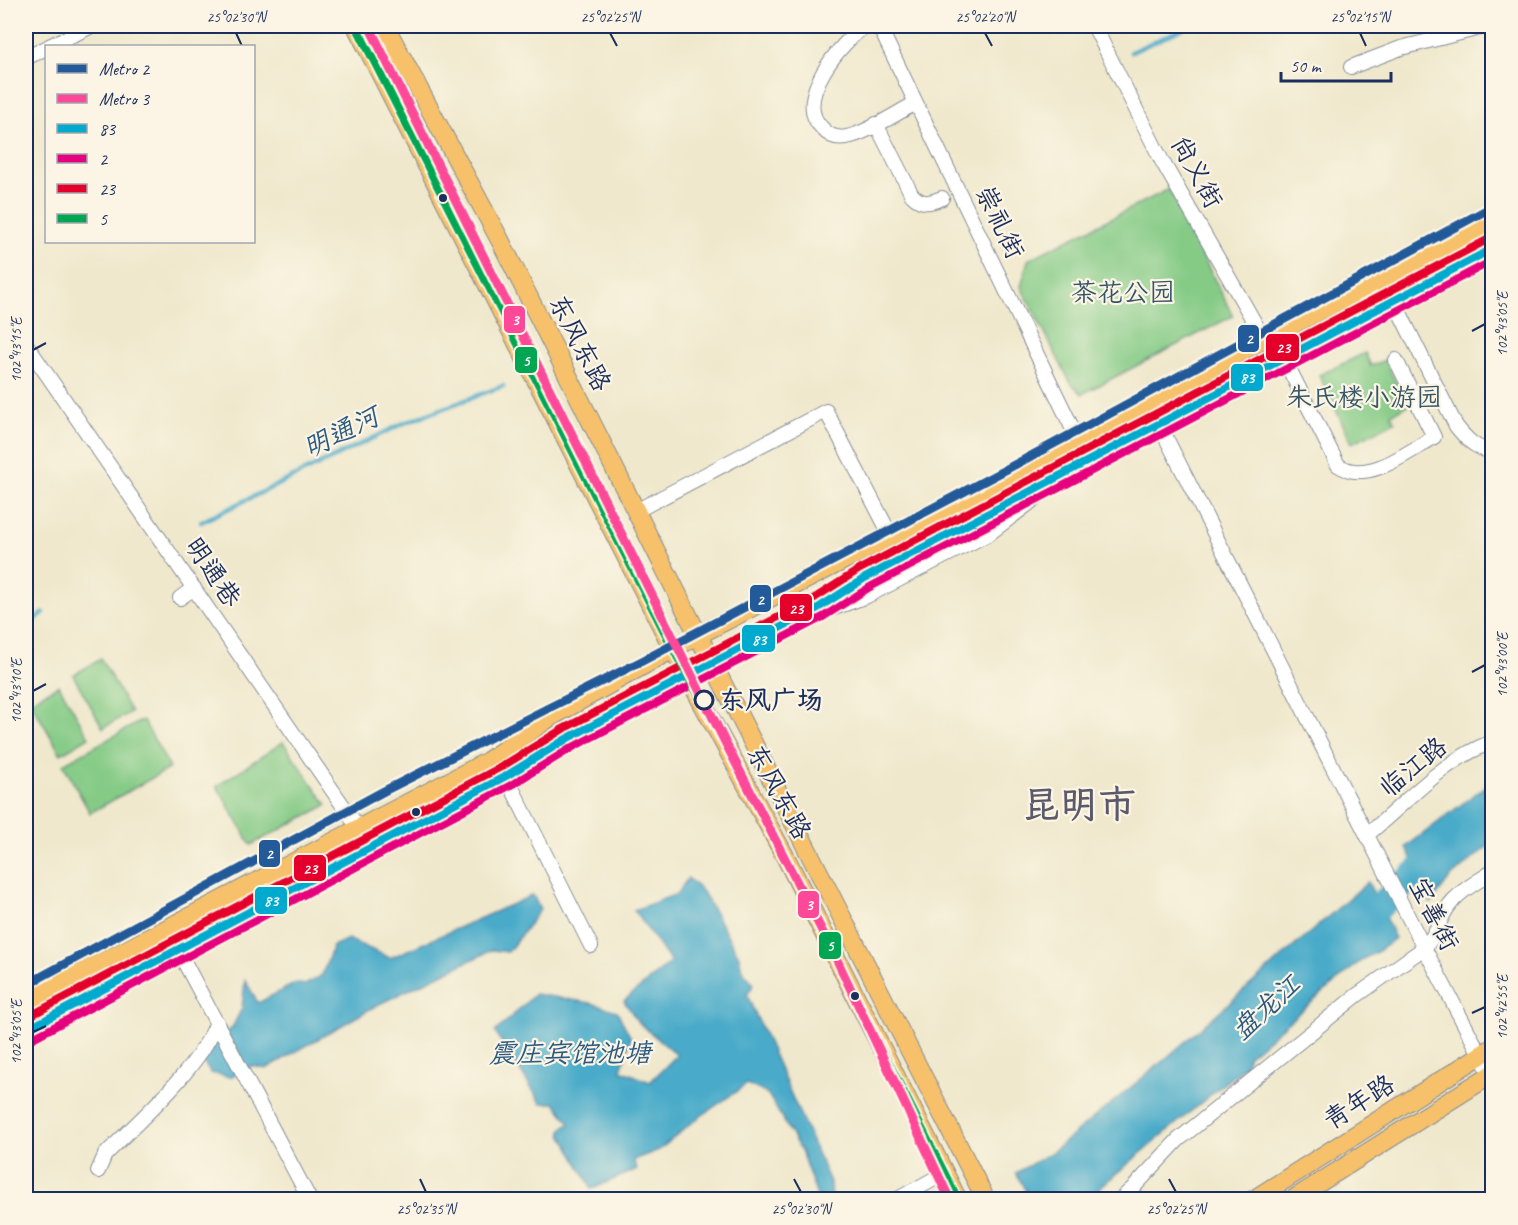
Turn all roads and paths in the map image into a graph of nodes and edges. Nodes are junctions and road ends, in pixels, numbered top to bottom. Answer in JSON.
{"nodes":[{"id":1,"x":92,"y":26,"type":"edge"},
{"id":2,"x":356,"y":26,"type":"edge"},
{"id":3,"x":385,"y":26,"type":"edge"},
{"id":4,"x":865,"y":26,"type":"edge"},
{"id":5,"x":879,"y":26,"type":"edge"},
{"id":6,"x":1094,"y":26,"type":"edge"},
{"id":7,"x":1488,"y":26,"type":"edge"},
{"id":8,"x":52,"y":45,"type":"edge"},
{"id":9,"x":45,"y":48,"type":"edge"},
{"id":10,"x":26,"y":58,"type":"edge"},
{"id":11,"x":1351,"y":67,"type":"dead end"},
{"id":12,"x":916,"y":103,"type":"junction"},
{"id":13,"x":876,"y":124,"type":"junction"},
{"id":14,"x":942,"y":198,"type":"dead end"},
{"id":15,"x":1492,"y":223,"type":"edge"},
{"id":16,"x":1492,"y":249,"type":"edge"},
{"id":17,"x":1394,"y":301,"type":"junction"},
{"id":18,"x":1264,"y":339,"type":"junction"},
{"id":19,"x":26,"y":344,"type":"edge"},
{"id":20,"x":1284,"y":359,"type":"junction"},
{"id":21,"x":1396,"y":360,"type":"dead end"},
{"id":22,"x":1160,"y":424,"type":"junction"},
{"id":23,"x":1078,"y":440,"type":"junction"},
{"id":24,"x":1492,"y":452,"type":"edge"},
{"id":25,"x":636,"y":511,"type":"junction"},
{"id":26,"x":891,"y":536,"type":"junction"},
{"id":27,"x":194,"y":588,"type":"junction"},
{"id":28,"x":180,"y":598,"type":"dead end"},
{"id":29,"x":698,"y":635,"type":"junction"},
{"id":30,"x":673,"y":649,"type":"junction"},
{"id":31,"x":713,"y":662,"type":"junction"},
{"id":32,"x":687,"y":676,"type":"junction"},
{"id":33,"x":1492,"y":742,"type":"edge"},
{"id":34,"x":506,"y":776,"type":"junction"},
{"id":35,"x":359,"y":829,"type":"junction"},
{"id":36,"x":1367,"y":835,"type":"junction"},
{"id":37,"x":1492,"y":872,"type":"edge"},
{"id":38,"x":1421,"y":943,"type":"junction"},
{"id":39,"x":591,"y":946,"type":"dead end"},
{"id":40,"x":178,"y":950,"type":"junction"},
{"id":41,"x":26,"y":1002,"type":"edge"},
{"id":42,"x":219,"y":1027,"type":"junction"},
{"id":43,"x":26,"y":1030,"type":"edge"},
{"id":44,"x":1487,"y":1052,"type":"edge"},
{"id":45,"x":1492,"y":1075,"type":"edge"},
{"id":46,"x":98,"y":1171,"type":"dead end"},
{"id":47,"x":945,"y":1173,"type":"junction"},
{"id":48,"x":957,"y":1197,"type":"edge"},
{"id":49,"x":310,"y":1200,"type":"edge"},
{"id":50,"x":896,"y":1200,"type":"edge"},
{"id":51,"x":986,"y":1200,"type":"edge"},
{"id":52,"x":1120,"y":1200,"type":"edge"},
{"id":53,"x":1253,"y":1200,"type":"edge"},
{"id":54,"x":1292,"y":1200,"type":"edge"}],
"edges":[{"from":1,"to":8,"type":"street"},
{"from":2,"to":30,"type":"main road","name":"东风东路"},
{"from":3,"to":25,"type":"main road","name":"东风东路"},
{"from":4,"to":13,"type":"street"},
{"from":5,"to":12,"type":"street","name":"崇礼街"},
{"from":6,"to":18,"type":"street","name":"尚义街"},
{"from":7,"to":11,"type":"street"},
{"from":9,"to":10,"type":"street"},
{"from":12,"to":13,"type":"street"},
{"from":12,"to":23,"type":"street","name":"崇礼街"},
{"from":13,"to":14,"type":"street"},
{"from":15,"to":18,"type":"main road"},
{"from":16,"to":17,"type":"main road"},
{"from":17,"to":20,"type":"main road"},
{"from":17,"to":24,"type":"street"},
{"from":18,"to":23,"type":"main road"},
{"from":19,"to":27,"type":"street","name":"明通巷"},
{"from":20,"to":21,"type":"street"},
{"from":20,"to":22,"type":"main road"},
{"from":22,"to":31,"type":"main road"},
{"from":22,"to":36,"type":"street","name":"宝善街"},
{"from":23,"to":26,"type":"main road"},
{"from":25,"to":26,"type":"street"},
{"from":25,"to":29,"type":"main road","name":"东风东路"},
{"from":26,"to":29,"type":"main road"},
{"from":27,"to":28,"type":"street"},
{"from":27,"to":35,"type":"street","name":"明通巷"},
{"from":29,"to":30,"type":"main road"},
{"from":29,"to":31,"type":"main road","name":"东风东路"},
{"from":30,"to":32,"type":"main road","name":"东风东路"},
{"from":30,"to":35,"type":"main road"},
{"from":31,"to":32,"type":"main road"},
{"from":31,"to":51,"type":"main road","name":"东风东路"},
{"from":32,"to":34,"type":"main road"},
{"from":32,"to":47,"type":"main road","name":"东风东路"},
{"from":33,"to":36,"type":"street","name":"临江路"},
{"from":34,"to":39,"type":"street"},
{"from":34,"to":40,"type":"main road"},
{"from":35,"to":41,"type":"main road"},
{"from":36,"to":38,"type":"street","name":"宝善街"},
{"from":37,"to":38,"type":"street"},
{"from":38,"to":44,"type":"street","name":"宝善街"},
{"from":38,"to":52,"type":"street"},
{"from":40,"to":42,"type":"street"},
{"from":40,"to":43,"type":"main road"},
{"from":42,"to":46,"type":"street"},
{"from":42,"to":49,"type":"street"},
{"from":44,"to":45,"type":"street","name":"宝善街"},
{"from":44,"to":53,"type":"main road","name":"青年路"},
{"from":45,"to":54,"type":"main road","name":"青年路"},
{"from":47,"to":48,"type":"main road","name":"东风东路"},
{"from":47,"to":50,"type":"street"}]}
